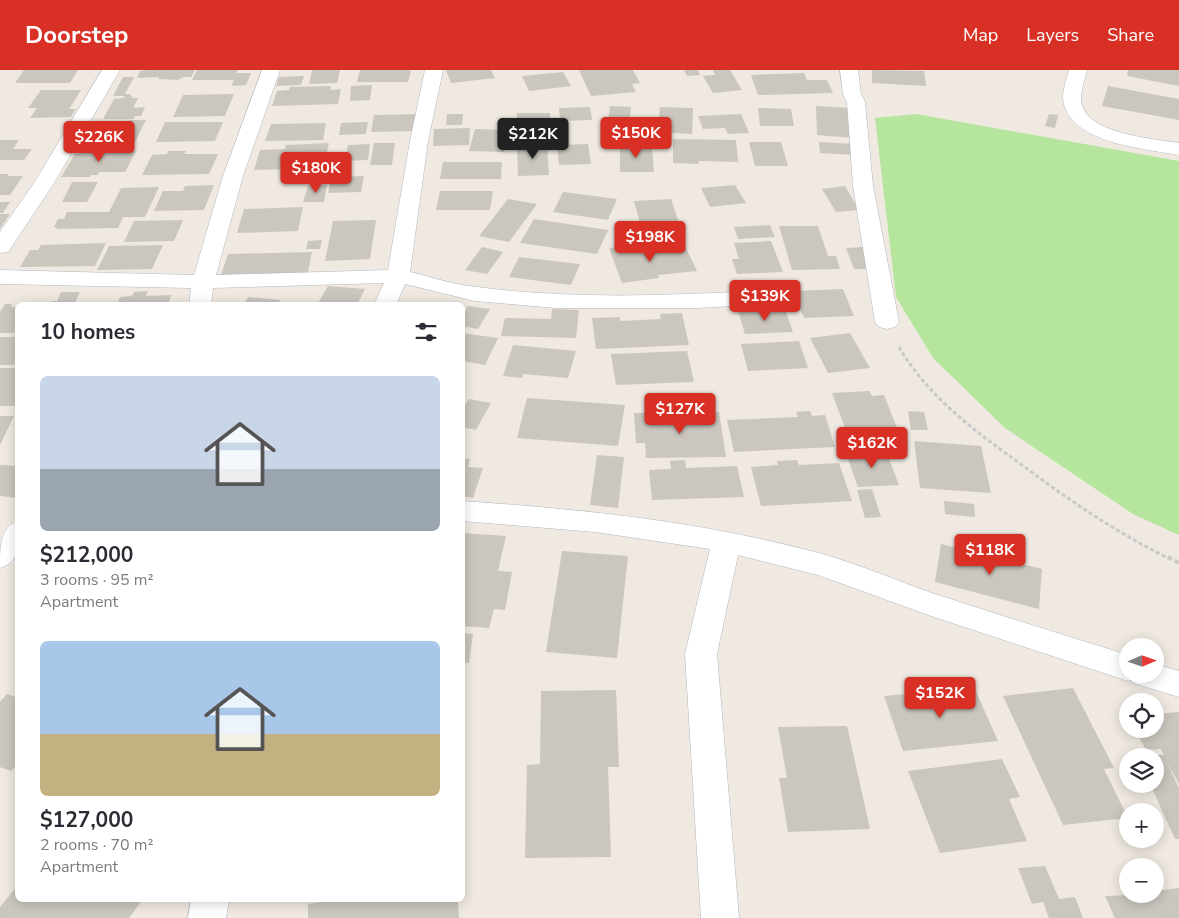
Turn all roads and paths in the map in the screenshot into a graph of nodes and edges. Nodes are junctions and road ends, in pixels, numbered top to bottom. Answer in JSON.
{"nodes":[{"id":1,"x":112,"y":70,"type":"edge"},
{"id":2,"x":271,"y":70,"type":"edge"},
{"id":3,"x":434,"y":70,"type":"edge"},
{"id":4,"x":849,"y":70,"type":"edge"},
{"id":5,"x":1078,"y":70,"type":"edge"},
{"id":6,"x":1179,"y":149,"type":"edge"},
{"id":7,"x":0,"y":247,"type":"edge"},
{"id":8,"x":398,"y":276,"type":"junction"},
{"id":9,"x":0,"y":277,"type":"edge"},
{"id":10,"x":202,"y":282,"type":"junction"},
{"id":11,"x":752,"y":298,"type":"dead end"},
{"id":12,"x":200,"y":302,"type":"edge"},
{"id":13,"x":386,"y":302,"type":"edge"},
{"id":14,"x":886,"y":322,"type":"joint"},
{"id":15,"x":465,"y":511,"type":"edge"},
{"id":16,"x":15,"y":535,"type":"edge"},
{"id":17,"x":726,"y":542,"type":"junction"},
{"id":18,"x":0,"y":557,"type":"edge"},
{"id":19,"x":1179,"y":563,"type":"edge"},
{"id":20,"x":1119,"y":665,"type":"edge"},
{"id":21,"x":1164,"y":680,"type":"edge"},
{"id":22,"x":1179,"y":684,"type":"edge"},
{"id":23,"x":210,"y":902,"type":"edge"},
{"id":24,"x":207,"y":918,"type":"edge"},
{"id":25,"x":720,"y":918,"type":"edge"}],
"edges":[{"from":1,"to":7,"type":"street"},
{"from":2,"to":10,"type":"street"},
{"from":3,"to":8,"type":"street"},
{"from":4,"to":14,"type":"street"},
{"from":5,"to":6,"type":"street"},
{"from":8,"to":10,"type":"street"},
{"from":8,"to":11,"type":"street"},
{"from":8,"to":13,"type":"street"},
{"from":9,"to":10,"type":"street"},
{"from":10,"to":12,"type":"street"},
{"from":14,"to":19,"type":"path"},
{"from":15,"to":17,"type":"street"},
{"from":16,"to":18,"type":"street"},
{"from":17,"to":20,"type":"street"},
{"from":17,"to":25,"type":"street"},
{"from":21,"to":22,"type":"street"},
{"from":23,"to":24,"type":"street"}]}
